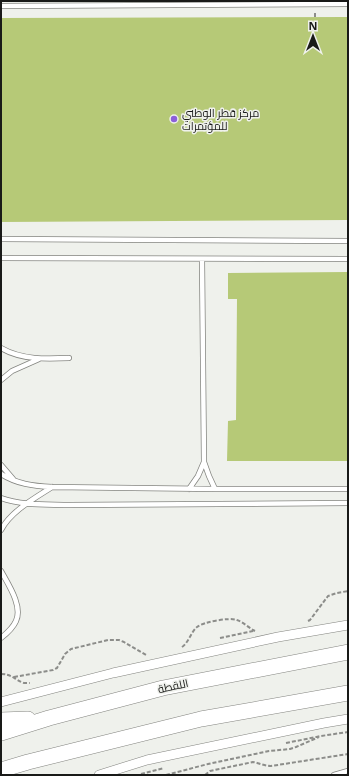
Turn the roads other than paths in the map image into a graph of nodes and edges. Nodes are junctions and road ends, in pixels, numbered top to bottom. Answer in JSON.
{"nodes":[{"id":1,"x":348,"y":4,"type":"edge"},
{"id":2,"x":1,"y":6,"type":"edge"},
{"id":3,"x":1,"y":239,"type":"edge"},
{"id":4,"x":348,"y":241,"type":"edge"},
{"id":5,"x":1,"y":258,"type":"edge"},
{"id":6,"x":202,"y":259,"type":"junction"},
{"id":7,"x":348,"y":259,"type":"edge"},
{"id":8,"x":1,"y":348,"type":"edge"},
{"id":9,"x":69,"y":358,"type":"dead end"},
{"id":10,"x":40,"y":359,"type":"junction"},
{"id":11,"x":1,"y":380,"type":"edge"},
{"id":12,"x":204,"y":462,"type":"junction"},
{"id":13,"x":1,"y":465,"type":"edge"},
{"id":14,"x":1,"y":474,"type":"edge"},
{"id":15,"x":15,"y":482,"type":"junction"},
{"id":16,"x":52,"y":487,"type":"junction"},
{"id":17,"x":189,"y":489,"type":"junction"},
{"id":18,"x":215,"y":489,"type":"junction"},
{"id":19,"x":348,"y":489,"type":"edge"},
{"id":20,"x":1,"y":498,"type":"edge"},
{"id":21,"x":348,"y":503,"type":"edge"},
{"id":22,"x":27,"y":504,"type":"junction"},
{"id":23,"x":1,"y":530,"type":"edge"},
{"id":24,"x":1,"y":570,"type":"edge"},
{"id":25,"x":348,"y":625,"type":"edge"},
{"id":26,"x":1,"y":638,"type":"edge"},
{"id":27,"x":348,"y":652,"type":"edge"},
{"id":28,"x":348,"y":694,"type":"edge"},
{"id":29,"x":1,"y":702,"type":"edge"},
{"id":30,"x":49,"y":718,"type":"junction"},
{"id":31,"x":348,"y":719,"type":"edge"},
{"id":32,"x":1,"y":720,"type":"edge"},
{"id":33,"x":1,"y":733,"type":"edge"},
{"id":34,"x":1,"y":770,"type":"edge"},
{"id":35,"x":348,"y":771,"type":"edge"},
{"id":36,"x":99,"y":775,"type":"edge"},
{"id":37,"x":334,"y":775,"type":"edge"}],
"edges":[{"from":1,"to":2,"type":"lane"},
{"from":3,"to":4,"type":"lane"},
{"from":5,"to":6,"type":"lane"},
{"from":6,"to":7,"type":"lane"},
{"from":6,"to":12,"type":"lane"},
{"from":8,"to":10,"type":"lane"},
{"from":9,"to":10,"type":"lane"},
{"from":10,"to":11,"type":"lane"},
{"from":12,"to":17,"type":"lane"},
{"from":12,"to":18,"type":"lane"},
{"from":13,"to":15,"type":"lane"},
{"from":14,"to":15,"type":"lane"},
{"from":15,"to":16,"type":"lane"},
{"from":16,"to":17,"type":"lane"},
{"from":16,"to":22,"type":"lane"},
{"from":17,"to":18,"type":"lane"},
{"from":18,"to":19,"type":"lane"},
{"from":20,"to":22,"type":"lane"},
{"from":21,"to":22,"type":"lane"},
{"from":22,"to":23,"type":"lane"},
{"from":24,"to":26,"type":"lane"},
{"from":25,"to":29,"type":"street"},
{"from":27,"to":30,"type":"main road","name":"اللقطة"},
{"from":28,"to":34,"type":"main road"},
{"from":30,"to":32,"type":"main road"},
{"from":30,"to":33,"type":"main road","name":"اللقطة"},
{"from":31,"to":36,"type":"street"},
{"from":35,"to":37,"type":"lane"}]}
